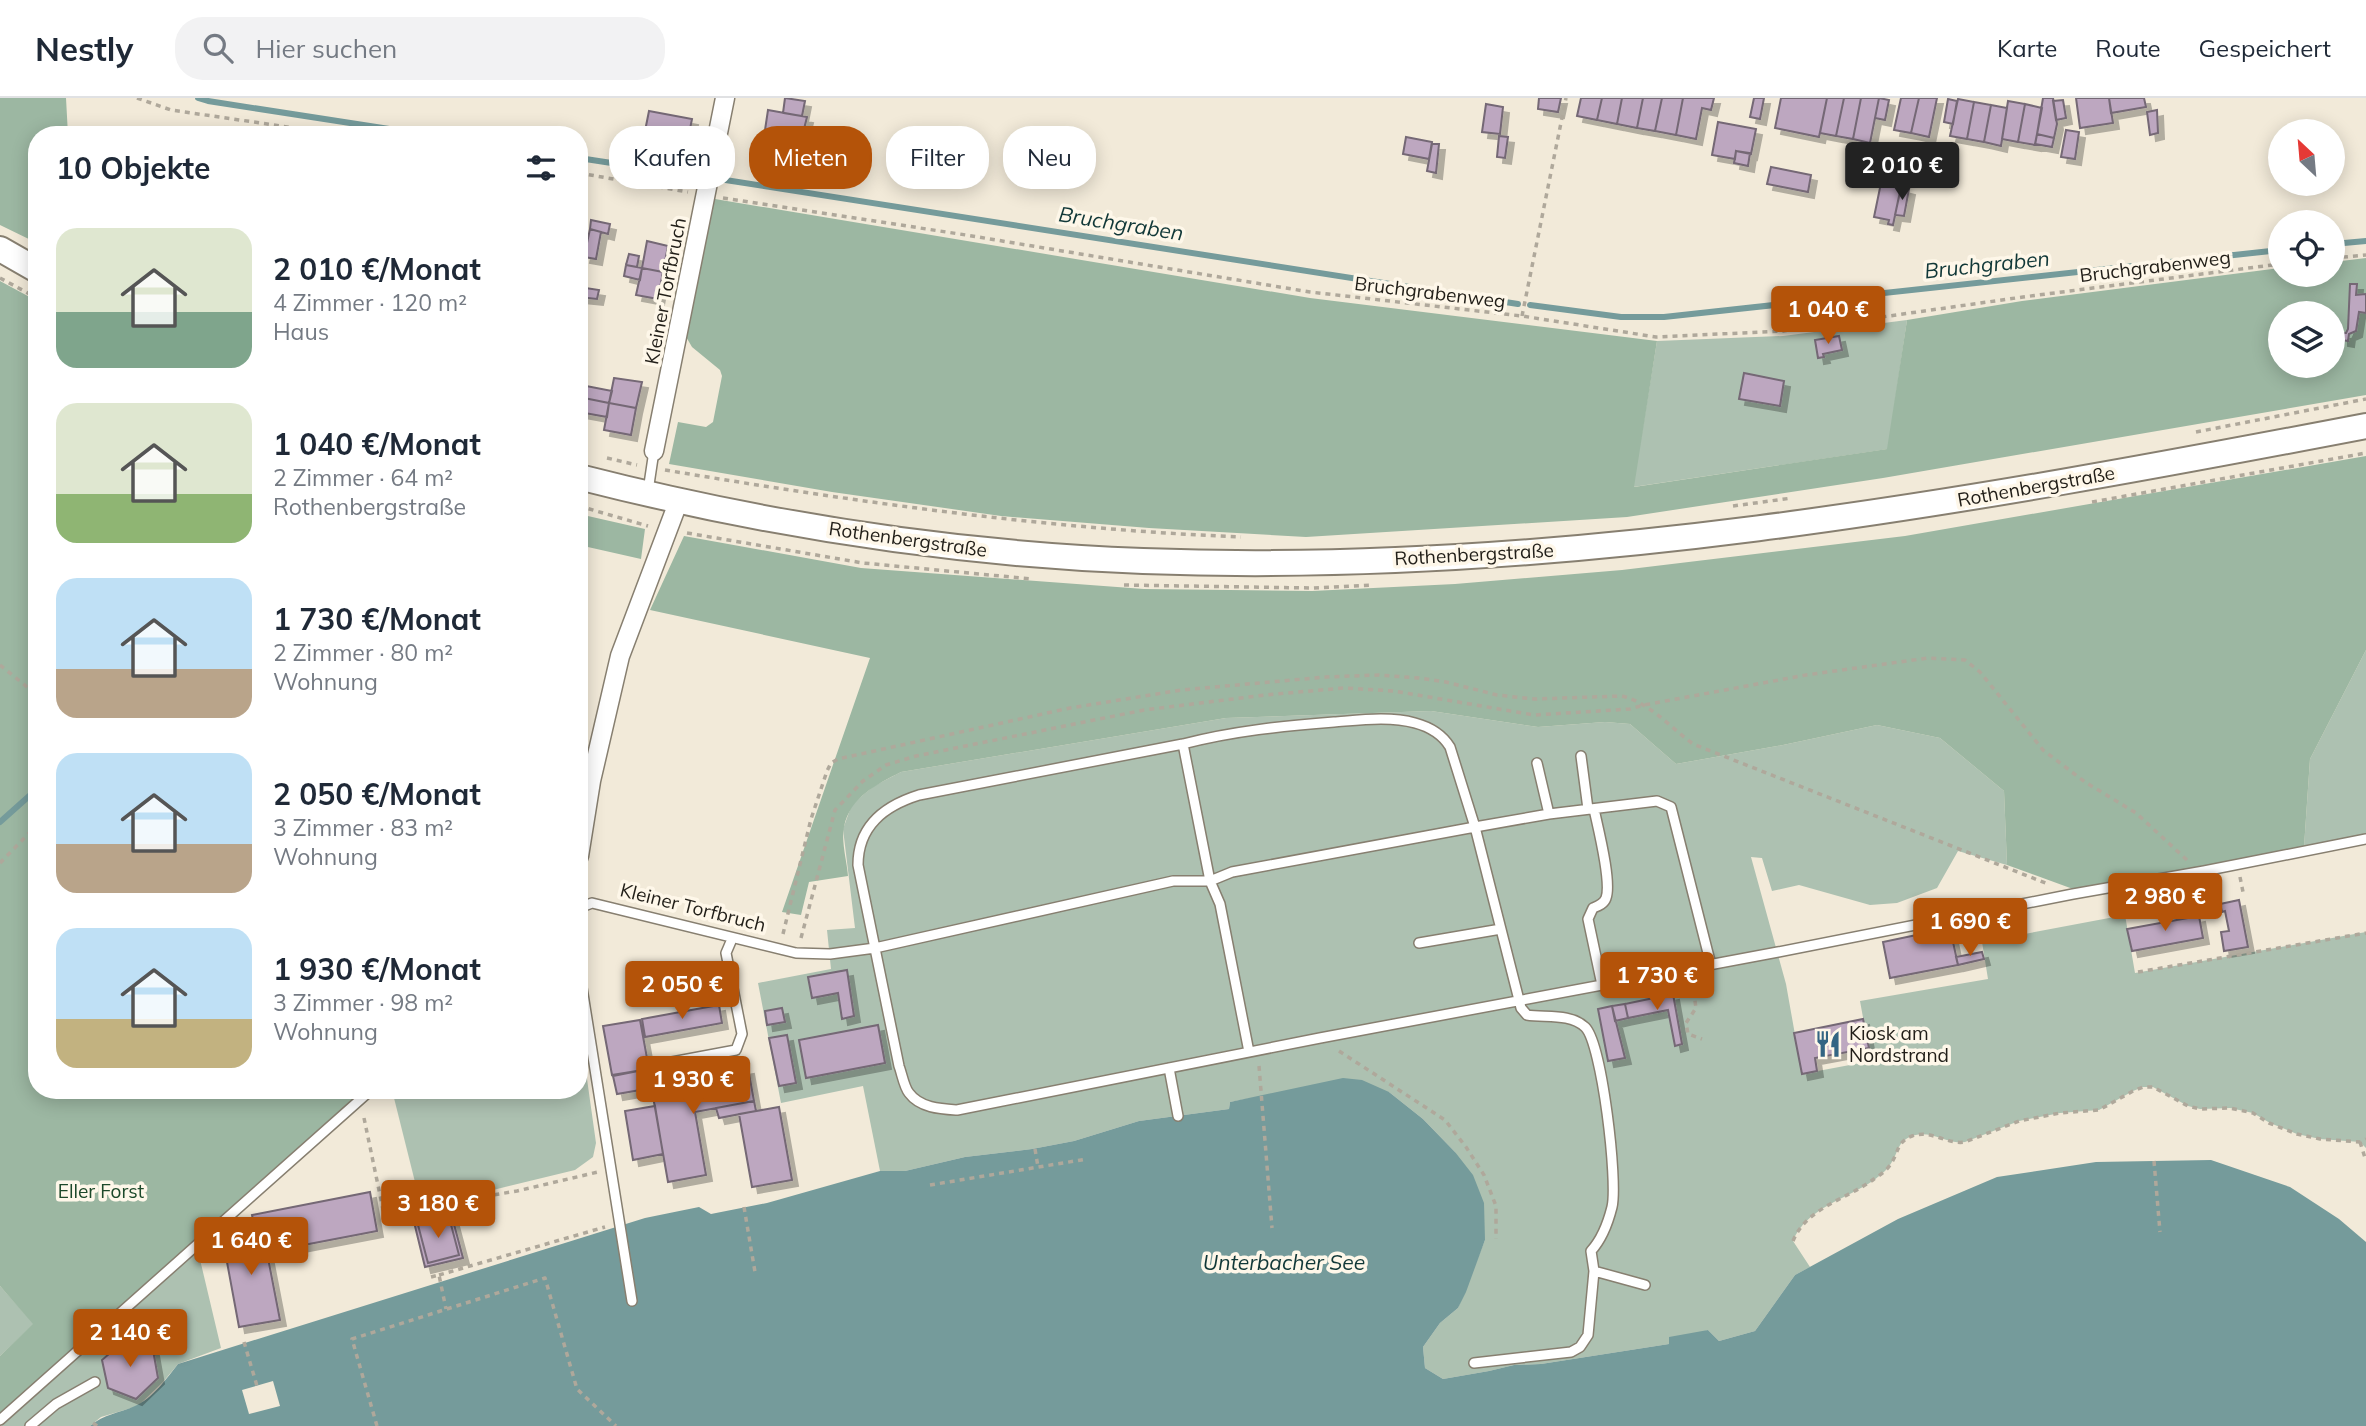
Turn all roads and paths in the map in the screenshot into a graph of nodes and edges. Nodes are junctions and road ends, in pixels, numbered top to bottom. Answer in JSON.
{"nodes":[{"id":1,"x":137,"y":98,"type":"edge"},
{"id":2,"x":725,"y":98,"type":"edge"},
{"id":3,"x":1566,"y":98,"type":"edge"},
{"id":4,"x":282,"y":126,"type":"edge"},
{"id":5,"x":588,"y":175,"type":"edge"},
{"id":6,"x":706,"y":195,"type":"junction"},
{"id":7,"x":0,"y":250,"type":"edge"},
{"id":8,"x":2366,"y":255,"type":"edge"},
{"id":9,"x":2345,"y":257,"type":"edge"},
{"id":10,"x":28,"y":265,"type":"edge"},
{"id":11,"x":2268,"y":265,"type":"edge"},
{"id":12,"x":1522,"y":316,"type":"junction"},
{"id":13,"x":2366,"y":399,"type":"edge"},
{"id":14,"x":2366,"y":426,"type":"edge"},
{"id":15,"x":2195,"y":433,"type":"dead end"},
{"id":16,"x":603,"y":457,"type":"dead end"},
{"id":17,"x":652,"y":460,"type":"junction"},
{"id":18,"x":588,"y":479,"type":"edge"},
{"id":19,"x":648,"y":493,"type":"junction"},
{"id":20,"x":1798,"y":497,"type":"dead end"},
{"id":21,"x":679,"y":500,"type":"junction"},
{"id":22,"x":1730,"y":506,"type":"dead end"},
{"id":23,"x":588,"y":509,"type":"edge"},
{"id":24,"x":645,"y":525,"type":"dead end"},
{"id":25,"x":1241,"y":537,"type":"dead end"},
{"id":26,"x":0,"y":665,"type":"edge"},
{"id":27,"x":28,"y":688,"type":"edge"},
{"id":28,"x":1644,"y":705,"type":"junction"},
{"id":29,"x":1183,"y":744,"type":"junction"},
{"id":30,"x":1581,"y":756,"type":"dead end"},
{"id":31,"x":1536,"y":763,"type":"dead end"},
{"id":32,"x":588,"y":799,"type":"edge"},
{"id":33,"x":1591,"y":809,"type":"junction"},
{"id":34,"x":1549,"y":814,"type":"junction"},
{"id":35,"x":1475,"y":827,"type":"junction"},
{"id":36,"x":28,"y":834,"type":"edge"},
{"id":37,"x":2366,"y":839,"type":"edge"},
{"id":38,"x":0,"y":863,"type":"edge"},
{"id":39,"x":2204,"y":872,"type":"junction"},
{"id":40,"x":1210,"y":881,"type":"junction"},
{"id":41,"x":2073,"y":894,"type":"junction"},
{"id":42,"x":588,"y":905,"type":"edge"},
{"id":43,"x":1501,"y":929,"type":"junction"},
{"id":44,"x":2366,"y":933,"type":"edge"},
{"id":45,"x":732,"y":939,"type":"junction"},
{"id":46,"x":1419,"y":943,"type":"dead end"},
{"id":47,"x":875,"y":948,"type":"junction"},
{"id":48,"x":779,"y":950,"type":"junction"},
{"id":49,"x":1711,"y":965,"type":"junction"},
{"id":50,"x":1690,"y":969,"type":"junction"},
{"id":51,"x":2138,"y":972,"type":"dead end"},
{"id":52,"x":1602,"y":985,"type":"junction"},
{"id":53,"x":1519,"y":1000,"type":"junction"},
{"id":54,"x":588,"y":1024,"type":"edge"},
{"id":55,"x":1320,"y":1038,"type":"junction"},
{"id":56,"x":1702,"y":1039,"type":"dead end"},
{"id":57,"x":1253,"y":1051,"type":"junction"},
{"id":58,"x":656,"y":1065,"type":"dead end"},
{"id":59,"x":1168,"y":1068,"type":"junction"},
{"id":60,"x":361,"y":1099,"type":"edge"},
{"id":61,"x":356,"y":1104,"type":"junction"},
{"id":62,"x":1178,"y":1116,"type":"dead end"},
{"id":63,"x":2366,"y":1139,"type":"edge"},
{"id":64,"x":2360,"y":1142,"type":"junction"},
{"id":65,"x":1035,"y":1149,"type":"dead end"},
{"id":66,"x":1087,"y":1159,"type":"dead end"},
{"id":67,"x":2154,"y":1161,"type":"dead end"},
{"id":68,"x":2366,"y":1161,"type":"edge"},
{"id":69,"x":1038,"y":1167,"type":"junction"},
{"id":70,"x":612,"y":1168,"type":"junction"},
{"id":71,"x":930,"y":1185,"type":"dead end"},
{"id":72,"x":446,"y":1203,"type":"dead end"},
{"id":73,"x":744,"y":1206,"type":"dead end"},
{"id":74,"x":384,"y":1219,"type":"dead end"},
{"id":75,"x":620,"y":1222,"type":"junction"},
{"id":76,"x":1272,"y":1228,"type":"dead end"},
{"id":77,"x":2160,"y":1231,"type":"dead end"},
{"id":78,"x":1496,"y":1239,"type":"dead end"},
{"id":79,"x":1793,"y":1241,"type":"dead end"},
{"id":80,"x":1594,"y":1271,"type":"junction"},
{"id":81,"x":755,"y":1272,"type":"dead end"},
{"id":82,"x":439,"y":1275,"type":"junction"},
{"id":83,"x":431,"y":1277,"type":"dead end"},
{"id":84,"x":1645,"y":1285,"type":"dead end"},
{"id":85,"x":632,"y":1301,"type":"dead end"},
{"id":86,"x":446,"y":1309,"type":"junction"},
{"id":87,"x":244,"y":1342,"type":"dead end"},
{"id":88,"x":1474,"y":1363,"type":"dead end"},
{"id":89,"x":95,"y":1382,"type":"dead end"},
{"id":90,"x":257,"y":1386,"type":"dead end"},
{"id":91,"x":0,"y":1420,"type":"edge"},
{"id":92,"x":30,"y":1426,"type":"edge"},
{"id":93,"x":377,"y":1426,"type":"edge"},
{"id":94,"x":616,"y":1426,"type":"edge"}],
"edges":[{"from":1,"to":4,"type":"path"},
{"from":2,"to":6,"type":"street","name":"Kleiner Torfbruch"},
{"from":3,"to":12,"type":"path"},
{"from":5,"to":6,"type":"path","name":"Bruchgrabenweg"},
{"from":6,"to":12,"type":"path","name":"Bruchgrabenweg"},
{"from":6,"to":17,"type":"street","name":"Kleiner Torfbruch"},
{"from":7,"to":10,"type":"main road"},
{"from":8,"to":9,"type":"path"},
{"from":11,"to":12,"type":"path","name":"Bruchgrabenweg"},
{"from":13,"to":15,"type":"path"},
{"from":14,"to":21,"type":"main road","name":"Rothenbergstraße"},
{"from":16,"to":17,"type":"path","name":"Rothenbergstraße"},
{"from":17,"to":19,"type":"lane","name":"Kleiner Torfbruch"},
{"from":17,"to":25,"type":"path","name":"Rothenbergstraße"},
{"from":18,"to":19,"type":"main road","name":"Rothenbergstraße"},
{"from":19,"to":21,"type":"main road","name":"Rothenbergstraße"},
{"from":20,"to":22,"type":"path"},
{"from":21,"to":32,"type":"street"},
{"from":23,"to":24,"type":"path"},
{"from":26,"to":27,"type":"path"},
{"from":28,"to":39,"type":"path"},
{"from":28,"to":41,"type":"path"},
{"from":28,"to":48,"type":"path"},
{"from":29,"to":35,"type":"lane"},
{"from":29,"to":40,"type":"lane"},
{"from":29,"to":47,"type":"lane"},
{"from":30,"to":33,"type":"lane"},
{"from":31,"to":34,"type":"lane"},
{"from":33,"to":34,"type":"lane","name":"Kleiner Torfbruch"},
{"from":33,"to":49,"type":"lane","name":"Kleiner Torfbruch"},
{"from":33,"to":52,"type":"lane"},
{"from":34,"to":35,"type":"lane","name":"Kleiner Torfbruch"},
{"from":35,"to":40,"type":"lane","name":"Kleiner Torfbruch"},
{"from":35,"to":43,"type":"lane"},
{"from":36,"to":38,"type":"path"},
{"from":37,"to":39,"type":"lane"},
{"from":39,"to":41,"type":"lane"},
{"from":40,"to":47,"type":"lane","name":"Kleiner Torfbruch"},
{"from":40,"to":57,"type":"lane"},
{"from":41,"to":49,"type":"lane"},
{"from":42,"to":45,"type":"lane","name":"Kleiner Torfbruch"},
{"from":43,"to":46,"type":"lane"},
{"from":43,"to":53,"type":"lane"},
{"from":44,"to":51,"type":"path"},
{"from":45,"to":48,"type":"lane","name":"Kleiner Torfbruch"},
{"from":45,"to":58,"type":"lane"},
{"from":47,"to":48,"type":"lane","name":"Kleiner Torfbruch"},
{"from":47,"to":59,"type":"lane"},
{"from":49,"to":50,"type":"lane"},
{"from":50,"to":52,"type":"lane"},
{"from":50,"to":56,"type":"path"},
{"from":52,"to":53,"type":"lane"},
{"from":53,"to":55,"type":"lane"},
{"from":53,"to":80,"type":"lane"},
{"from":54,"to":70,"type":"lane"},
{"from":55,"to":57,"type":"lane"},
{"from":55,"to":78,"type":"path"},
{"from":57,"to":59,"type":"lane"},
{"from":57,"to":76,"type":"path"},
{"from":59,"to":62,"type":"lane"},
{"from":60,"to":61,"type":"lane"},
{"from":61,"to":74,"type":"path"},
{"from":61,"to":91,"type":"lane"},
{"from":63,"to":64,"type":"path"},
{"from":64,"to":68,"type":"path"},
{"from":64,"to":79,"type":"path"},
{"from":65,"to":69,"type":"path"},
{"from":66,"to":69,"type":"path"},
{"from":67,"to":77,"type":"path"},
{"from":69,"to":71,"type":"path"},
{"from":70,"to":72,"type":"path"},
{"from":70,"to":75,"type":"lane"},
{"from":73,"to":81,"type":"path"},
{"from":75,"to":82,"type":"path"},
{"from":75,"to":85,"type":"lane"},
{"from":80,"to":84,"type":"lane"},
{"from":80,"to":88,"type":"lane"},
{"from":82,"to":83,"type":"path"},
{"from":82,"to":86,"type":"path"},
{"from":86,"to":93,"type":"path"},
{"from":86,"to":94,"type":"path"},
{"from":87,"to":90,"type":"path"},
{"from":89,"to":92,"type":"lane"}]}
